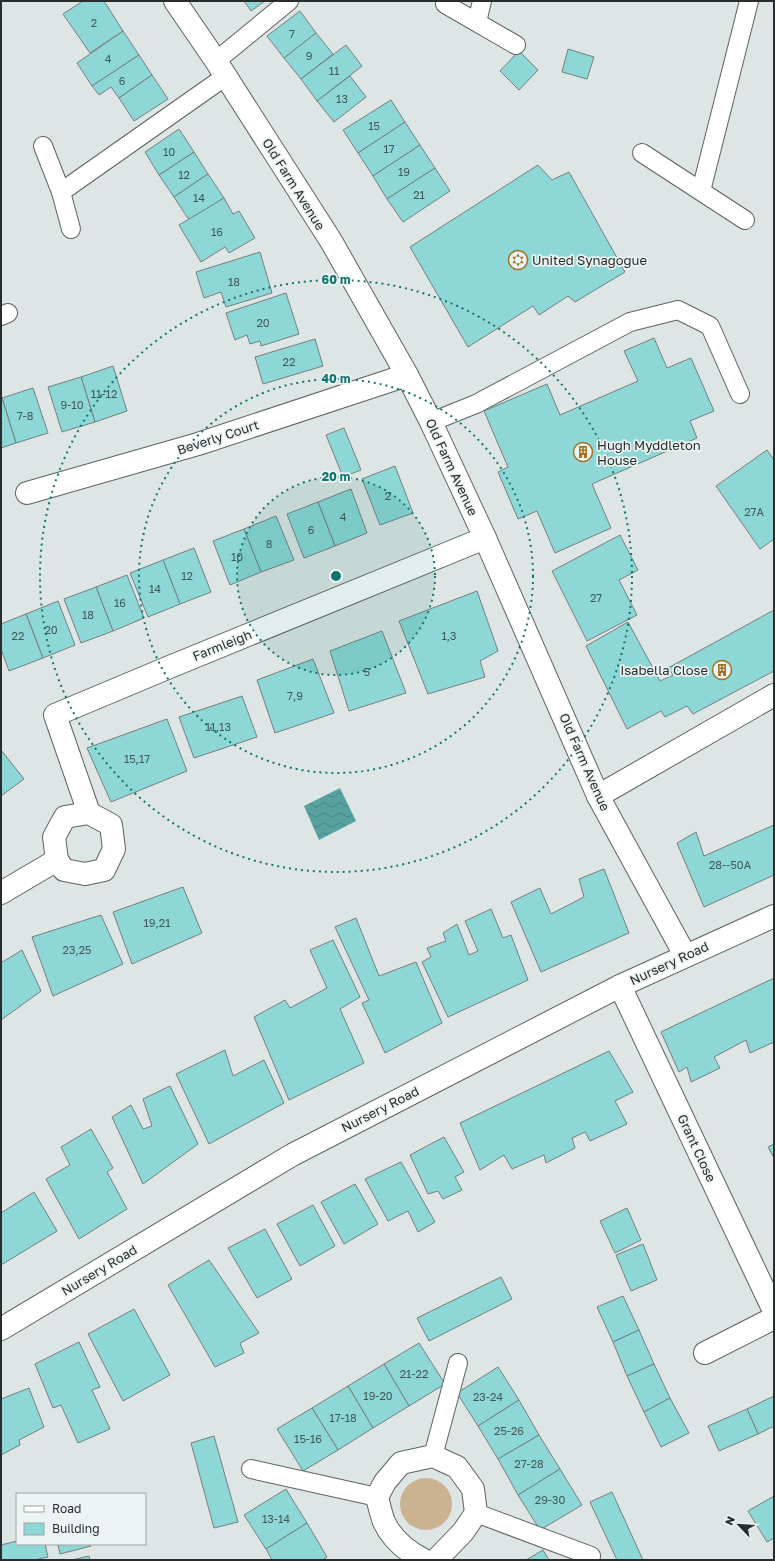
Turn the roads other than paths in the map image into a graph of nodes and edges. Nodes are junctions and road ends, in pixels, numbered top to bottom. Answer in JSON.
{"nodes":[{"id":1,"x":175,"y":1,"type":"edge"},
{"id":2,"x":290,"y":1,"type":"edge"},
{"id":3,"x":482,"y":1,"type":"edge"},
{"id":4,"x":749,"y":1,"type":"edge"},
{"id":5,"x":445,"y":4,"type":"dead end"},
{"id":6,"x":477,"y":22,"type":"junction"},
{"id":7,"x":516,"y":45,"type":"dead end"},
{"id":8,"x":221,"y":69,"type":"junction"},
{"id":9,"x":43,"y":146,"type":"dead end"},
{"id":10,"x":642,"y":153,"type":"dead end"},
{"id":11,"x":701,"y":191,"type":"junction"},
{"id":12,"x":61,"y":192,"type":"junction"},
{"id":13,"x":745,"y":220,"type":"dead end"},
{"id":14,"x":71,"y":229,"type":"dead end"},
{"id":15,"x":406,"y":375,"type":"junction"},
{"id":16,"x":740,"y":394,"type":"dead end"},
{"id":17,"x":431,"y":422,"type":"junction"},
{"id":18,"x":27,"y":493,"type":"dead end"},
{"id":19,"x":485,"y":538,"type":"junction"},
{"id":20,"x":774,"y":695,"type":"edge"},
{"id":21,"x":598,"y":796,"type":"junction"},
{"id":22,"x":89,"y":813,"type":"junction"},
{"id":23,"x":57,"y":860,"type":"junction"},
{"id":24,"x":1,"y":893,"type":"edge"},
{"id":25,"x":774,"y":916,"type":"edge"},
{"id":26,"x":685,"y":955,"type":"junction"},
{"id":27,"x":620,"y":986,"type":"junction"},
{"id":28,"x":774,"y":1311,"type":"edge"},
{"id":29,"x":774,"y":1318,"type":"edge"},
{"id":30,"x":1,"y":1329,"type":"edge"},
{"id":31,"x":705,"y":1353,"type":"dead end"},
{"id":32,"x":458,"y":1363,"type":"dead end"},
{"id":33,"x":433,"y":1456,"type":"junction"},
{"id":34,"x":251,"y":1468,"type":"dead end"},
{"id":35,"x":377,"y":1497,"type":"junction"},
{"id":36,"x":476,"y":1513,"type":"junction"},
{"id":37,"x":591,"y":1556,"type":"dead end"},
{"id":38,"x":424,"y":1560,"type":"edge"},
{"id":39,"x":436,"y":1560,"type":"edge"}],
"edges":[{"from":1,"to":8,"type":"street","name":"Old Farm Avenue"},
{"from":2,"to":8,"type":"lane"},
{"from":3,"to":6,"type":"lane"},
{"from":4,"to":11,"type":"lane"},
{"from":5,"to":6,"type":"lane"},
{"from":6,"to":7,"type":"lane"},
{"from":8,"to":12,"type":"lane"},
{"from":8,"to":15,"type":"street","name":"Old Farm Avenue"},
{"from":9,"to":12,"type":"lane"},
{"from":10,"to":11,"type":"lane"},
{"from":11,"to":13,"type":"lane"},
{"from":12,"to":14,"type":"lane"},
{"from":15,"to":17,"type":"street","name":"Old Farm Avenue"},
{"from":15,"to":18,"type":"street","name":"Beverly Court"},
{"from":16,"to":17,"type":"lane"},
{"from":17,"to":19,"type":"street","name":"Old Farm Avenue"},
{"from":19,"to":21,"type":"street","name":"Old Farm Avenue"},
{"from":19,"to":22,"type":"street","name":"Farmleigh"},
{"from":20,"to":21,"type":"street"},
{"from":21,"to":26,"type":"street","name":"Old Farm Avenue"},
{"from":22,"to":23,"type":"street"},
{"from":22,"to":23,"type":"street"},
{"from":23,"to":24,"type":"street"},
{"from":25,"to":26,"type":"street","name":"Nursery Road"},
{"from":26,"to":27,"type":"street","name":"Nursery Road"},
{"from":27,"to":28,"type":"street","name":"Grant Close"},
{"from":27,"to":30,"type":"street","name":"Nursery Road"},
{"from":29,"to":31,"type":"street"},
{"from":32,"to":33,"type":"lane"},
{"from":33,"to":35,"type":"street"},
{"from":33,"to":36,"type":"street"},
{"from":34,"to":35,"type":"lane"},
{"from":35,"to":38,"type":"street"},
{"from":36,"to":37,"type":"lane"},
{"from":36,"to":39,"type":"street"}]}
